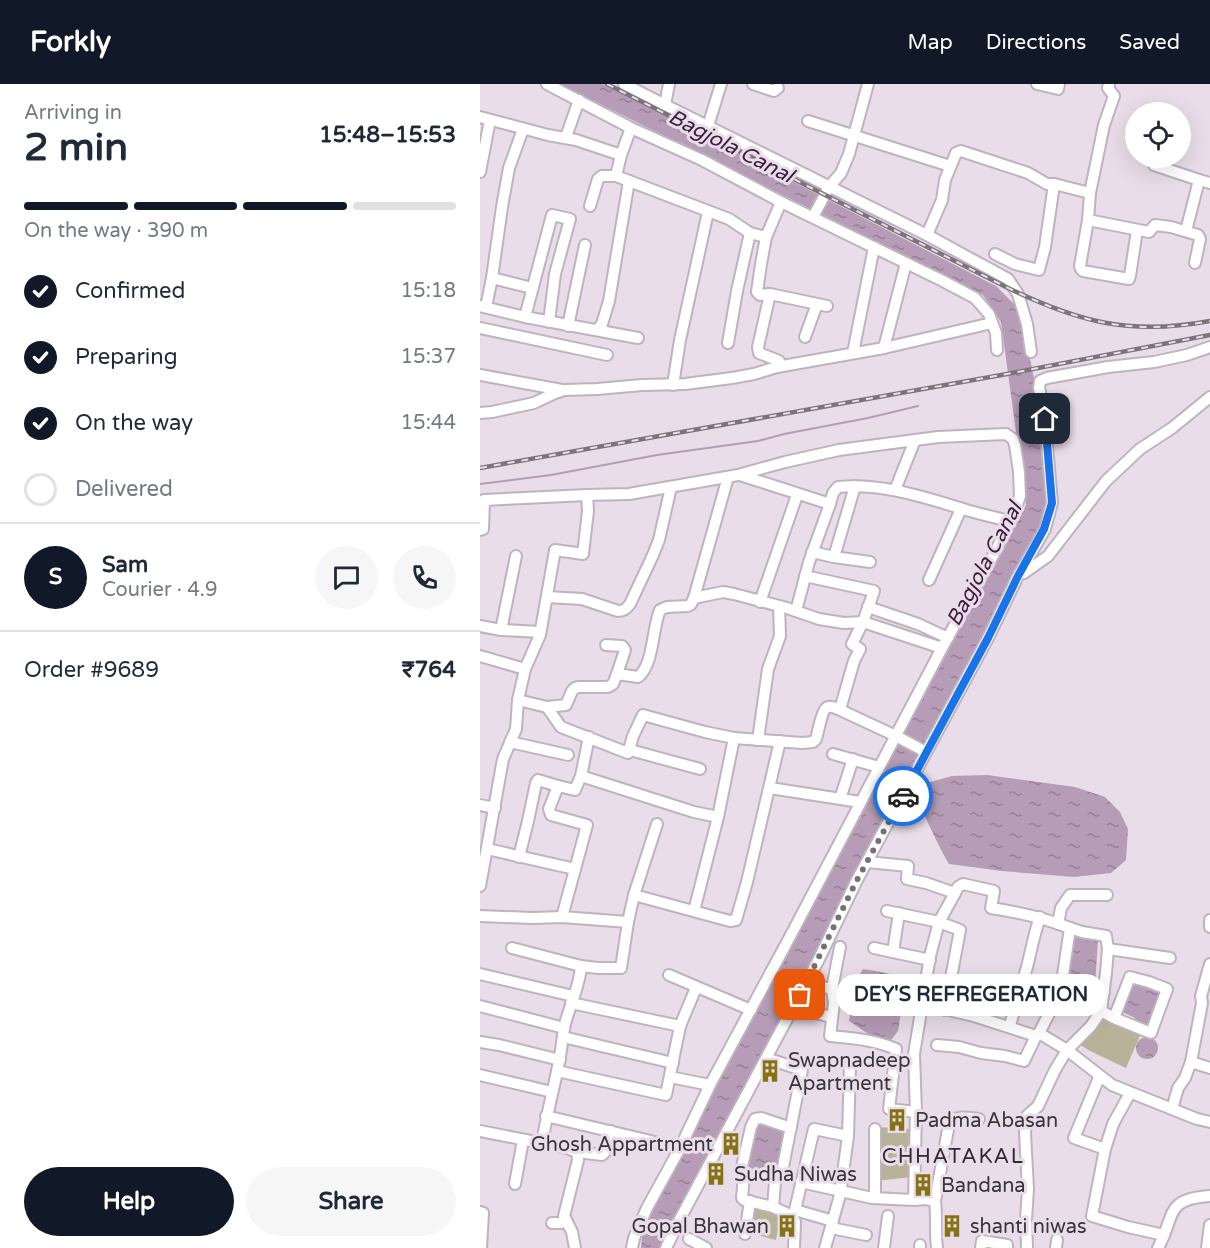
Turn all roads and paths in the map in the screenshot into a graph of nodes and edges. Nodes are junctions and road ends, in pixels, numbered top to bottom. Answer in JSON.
{"nodes":[{"id":1,"x":547,"y":84,"type":"edge"},
{"id":2,"x":624,"y":84,"type":"edge"},
{"id":3,"x":669,"y":84,"type":"edge"},
{"id":4,"x":721,"y":84,"type":"edge"},
{"id":5,"x":753,"y":84,"type":"edge"},
{"id":6,"x":868,"y":84,"type":"edge"},
{"id":7,"x":1037,"y":84,"type":"edge"},
{"id":8,"x":1059,"y":84,"type":"edge"},
{"id":9,"x":1109,"y":84,"type":"edge"},
{"id":10,"x":778,"y":88,"type":"dead end"},
{"id":11,"x":579,"y":100,"type":"junction"},
{"id":12,"x":665,"y":105,"type":"junction"},
{"id":13,"x":485,"y":119,"type":"edge"},
{"id":14,"x":808,"y":121,"type":"dead end"},
{"id":15,"x":708,"y":126,"type":"junction"},
{"id":16,"x":631,"y":128,"type":"junction"},
{"id":17,"x":523,"y":129,"type":"junction"},
{"id":18,"x":854,"y":136,"type":"junction"},
{"id":19,"x":566,"y":137,"type":"junction"},
{"id":20,"x":621,"y":154,"type":"junction"},
{"id":21,"x":950,"y":166,"type":"junction"},
{"id":22,"x":1163,"y":168,"type":"edge"},
{"id":23,"x":480,"y":171,"type":"edge"},
{"id":24,"x":616,"y":176,"type":"junction"},
{"id":25,"x":629,"y":181,"type":"junction"},
{"id":26,"x":1205,"y":182,"type":"edge"},
{"id":27,"x":1054,"y":184,"type":"junction"},
{"id":28,"x":830,"y":187,"type":"junction"},
{"id":29,"x":1090,"y":193,"type":"junction"},
{"id":30,"x":781,"y":202,"type":"junction"},
{"id":31,"x":590,"y":206,"type":"dead end"},
{"id":32,"x":708,"y":212,"type":"junction"},
{"id":33,"x":814,"y":216,"type":"junction"},
{"id":34,"x":1088,"y":220,"type":"junction"},
{"id":35,"x":1137,"y":230,"type":"junction"},
{"id":36,"x":1186,"y":231,"type":"junction"},
{"id":37,"x":750,"y":233,"type":"junction"},
{"id":38,"x":927,"y":235,"type":"junction"},
{"id":39,"x":766,"y":237,"type":"junction"},
{"id":40,"x":585,"y":245,"type":"dead end"},
{"id":41,"x":874,"y":247,"type":"junction"},
{"id":42,"x":995,"y":254,"type":"dead end"},
{"id":43,"x":906,"y":263,"type":"junction"},
{"id":44,"x":1195,"y":263,"type":"dead end"},
{"id":45,"x":492,"y":278,"type":"junction"},
{"id":46,"x":532,"y":288,"type":"junction"},
{"id":47,"x":770,"y":294,"type":"junction"},
{"id":48,"x":483,"y":307,"type":"edge"},
{"id":49,"x":525,"y":317,"type":"junction"},
{"id":50,"x":549,"y":322,"type":"junction"},
{"id":51,"x":992,"y":323,"type":"junction"},
{"id":52,"x":568,"y":326,"type":"junction"},
{"id":53,"x":480,"y":328,"type":"edge"},
{"id":54,"x":597,"y":330,"type":"junction"},
{"id":55,"x":805,"y":337,"type":"dead end"},
{"id":56,"x":638,"y":338,"type":"dead end"},
{"id":57,"x":728,"y":343,"type":"dead end"},
{"id":58,"x":1210,"y":347,"type":"edge"},
{"id":59,"x":884,"y":348,"type":"junction"},
{"id":60,"x":997,"y":350,"type":"dead end"},
{"id":61,"x":1031,"y":352,"type":"dead end"},
{"id":62,"x":854,"y":353,"type":"junction"},
{"id":63,"x":607,"y":355,"type":"dead end"},
{"id":64,"x":777,"y":367,"type":"junction"},
{"id":65,"x":480,"y":375,"type":"edge"},
{"id":66,"x":673,"y":385,"type":"junction"},
{"id":67,"x":564,"y":390,"type":"junction"},
{"id":68,"x":1210,"y":397,"type":"edge"},
{"id":69,"x":480,"y":413,"type":"edge"},
{"id":70,"x":915,"y":440,"type":"junction"},
{"id":71,"x":733,"y":476,"type":"junction"},
{"id":72,"x":855,"y":486,"type":"junction"},
{"id":73,"x":671,"y":487,"type":"junction"},
{"id":74,"x":896,"y":490,"type":"junction"},
{"id":75,"x":587,"y":495,"type":"junction"},
{"id":76,"x":797,"y":495,"type":"junction"},
{"id":77,"x":830,"y":504,"type":"junction"},
{"id":78,"x":961,"y":508,"type":"junction"},
{"id":79,"x":1010,"y":521,"type":"junction"},
{"id":80,"x":480,"y":530,"type":"edge"},
{"id":81,"x":812,"y":552,"type":"junction"},
{"id":82,"x":516,"y":556,"type":"dead end"},
{"id":83,"x":834,"y":557,"type":"junction"},
{"id":84,"x":870,"y":562,"type":"dead end"},
{"id":85,"x":805,"y":576,"type":"junction"},
{"id":86,"x":1018,"y":576,"type":"junction"},
{"id":87,"x":929,"y":580,"type":"dead end"},
{"id":88,"x":547,"y":597,"type":"junction"},
{"id":89,"x":694,"y":598,"type":"junction"},
{"id":90,"x":760,"y":602,"type":"junction"},
{"id":91,"x":779,"y":606,"type":"junction"},
{"id":92,"x":868,"y":607,"type":"junction"},
{"id":93,"x":796,"y":611,"type":"junction"},
{"id":94,"x":863,"y":622,"type":"junction"},
{"id":95,"x":480,"y":626,"type":"edge"},
{"id":96,"x":501,"y":630,"type":"junction"},
{"id":97,"x":540,"y":632,"type":"junction"},
{"id":98,"x":948,"y":638,"type":"junction"},
{"id":99,"x":606,"y":645,"type":"dead end"},
{"id":100,"x":942,"y":648,"type":"junction"},
{"id":101,"x":480,"y":656,"type":"edge"},
{"id":102,"x":525,"y":669,"type":"junction"},
{"id":103,"x":617,"y":674,"type":"junction"},
{"id":104,"x":518,"y":700,"type":"junction"},
{"id":105,"x":547,"y":707,"type":"junction"},
{"id":106,"x":838,"y":709,"type":"junction"},
{"id":107,"x":896,"y":736,"type":"junction"},
{"id":108,"x":589,"y":737,"type":"junction"},
{"id":109,"x":734,"y":738,"type":"junction"},
{"id":110,"x":758,"y":740,"type":"junction"},
{"id":111,"x":780,"y":741,"type":"junction"},
{"id":112,"x":510,"y":742,"type":"junction"},
{"id":113,"x":630,"y":750,"type":"junction"},
{"id":114,"x":927,"y":752,"type":"junction"},
{"id":115,"x":833,"y":754,"type":"dead end"},
{"id":116,"x":568,"y":755,"type":"dead end"},
{"id":117,"x":854,"y":759,"type":"junction"},
{"id":118,"x":879,"y":767,"type":"junction"},
{"id":119,"x":700,"y":769,"type":"dead end"},
{"id":120,"x":581,"y":776,"type":"junction"},
{"id":121,"x":558,"y":786,"type":"junction"},
{"id":122,"x":770,"y":788,"type":"junction"},
{"id":123,"x":840,"y":799,"type":"junction"},
{"id":124,"x":860,"y":802,"type":"junction"},
{"id":125,"x":480,"y":805,"type":"edge"},
{"id":126,"x":495,"y":808,"type":"junction"},
{"id":127,"x":718,"y":817,"type":"junction"},
{"id":128,"x":657,"y":824,"type":"dead end"},
{"id":129,"x":487,"y":849,"type":"junction"},
{"id":130,"x":519,"y":857,"type":"junction"},
{"id":131,"x":867,"y":862,"type":"junction"},
{"id":132,"x":574,"y":869,"type":"junction"},
{"id":133,"x":480,"y":886,"type":"edge"},
{"id":134,"x":955,"y":893,"type":"junction"},
{"id":135,"x":1107,"y":895,"type":"dead end"},
{"id":136,"x":634,"y":896,"type":"junction"},
{"id":137,"x":694,"y":911,"type":"junction"},
{"id":138,"x":887,"y":911,"type":"dead end"},
{"id":139,"x":899,"y":913,"type":"junction"},
{"id":140,"x":480,"y":916,"type":"edge"},
{"id":141,"x":562,"y":916,"type":"junction"},
{"id":142,"x":1040,"y":917,"type":"junction"},
{"id":143,"x":1210,"y":920,"type":"edge"},
{"id":144,"x":628,"y":922,"type":"junction"},
{"id":145,"x":939,"y":922,"type":"junction"},
{"id":146,"x":1058,"y":924,"type":"junction"},
{"id":147,"x":1210,"y":927,"type":"edge"},
{"id":148,"x":1070,"y":928,"type":"junction"},
{"id":149,"x":840,"y":947,"type":"dead end"},
{"id":150,"x":512,"y":948,"type":"dead end"},
{"id":151,"x":874,"y":948,"type":"dead end"},
{"id":152,"x":1107,"y":949,"type":"junction"},
{"id":153,"x":893,"y":952,"type":"junction"},
{"id":154,"x":1170,"y":958,"type":"dead end"},
{"id":155,"x":930,"y":960,"type":"junction"},
{"id":156,"x":1210,"y":964,"type":"edge"},
{"id":157,"x":581,"y":966,"type":"junction"},
{"id":158,"x":480,"y":974,"type":"edge"},
{"id":159,"x":669,"y":975,"type":"dead end"},
{"id":160,"x":1062,"y":982,"type":"junction"},
{"id":161,"x":806,"y":983,"type":"junction"},
{"id":162,"x":696,"y":988,"type":"junction"},
{"id":163,"x":832,"y":989,"type":"junction"},
{"id":164,"x":1104,"y":992,"type":"junction"},
{"id":165,"x":572,"y":1000,"type":"junction"},
{"id":166,"x":922,"y":1004,"type":"junction"},
{"id":167,"x":1206,"y":1004,"type":"edge"},
{"id":168,"x":480,"y":1006,"type":"edge"},
{"id":169,"x":794,"y":1007,"type":"junction"},
{"id":170,"x":751,"y":1010,"type":"junction"},
{"id":171,"x":945,"y":1010,"type":"junction"},
{"id":172,"x":1101,"y":1011,"type":"junction"},
{"id":173,"x":831,"y":1017,"type":"junction"},
{"id":174,"x":1114,"y":1018,"type":"junction"},
{"id":175,"x":680,"y":1026,"type":"junction"},
{"id":176,"x":1010,"y":1026,"type":"junction"},
{"id":177,"x":564,"y":1033,"type":"junction"},
{"id":178,"x":1038,"y":1034,"type":"junction"},
{"id":179,"x":480,"y":1042,"type":"edge"},
{"id":180,"x":937,"y":1045,"type":"dead end"},
{"id":181,"x":1067,"y":1050,"type":"junction"},
{"id":182,"x":772,"y":1060,"type":"dead end"},
{"id":183,"x":1191,"y":1062,"type":"junction"},
{"id":184,"x":673,"y":1063,"type":"junction"},
{"id":185,"x":558,"y":1065,"type":"junction"},
{"id":186,"x":850,"y":1066,"type":"dead end"},
{"id":187,"x":1210,"y":1068,"type":"edge"},
{"id":188,"x":1098,"y":1075,"type":"junction"},
{"id":189,"x":480,"y":1076,"type":"edge"},
{"id":190,"x":670,"y":1077,"type":"junction"},
{"id":191,"x":710,"y":1085,"type":"junction"},
{"id":192,"x":552,"y":1092,"type":"junction"},
{"id":193,"x":1130,"y":1093,"type":"junction"},
{"id":194,"x":1172,"y":1110,"type":"junction"},
{"id":195,"x":916,"y":1112,"type":"junction"},
{"id":196,"x":546,"y":1116,"type":"junction"},
{"id":197,"x":979,"y":1119,"type":"dead end"},
{"id":198,"x":1210,"y":1122,"type":"edge"},
{"id":199,"x":791,"y":1128,"type":"junction"},
{"id":200,"x":875,"y":1129,"type":"dead end"},
{"id":201,"x":480,"y":1131,"type":"edge"},
{"id":202,"x":611,"y":1131,"type":"junction"},
{"id":203,"x":848,"y":1136,"type":"junction"},
{"id":204,"x":524,"y":1140,"type":"junction"},
{"id":205,"x":542,"y":1144,"type":"junction"},
{"id":206,"x":680,"y":1148,"type":"junction"},
{"id":207,"x":1105,"y":1149,"type":"junction"},
{"id":208,"x":577,"y":1152,"type":"junction"},
{"id":209,"x":801,"y":1182,"type":"junction"},
{"id":210,"x":514,"y":1184,"type":"dead end"},
{"id":211,"x":841,"y":1191,"type":"junction"},
{"id":212,"x":1210,"y":1196,"type":"edge"},
{"id":213,"x":875,"y":1198,"type":"junction"},
{"id":214,"x":914,"y":1200,"type":"junction"},
{"id":215,"x":750,"y":1201,"type":"junction"},
{"id":216,"x":935,"y":1201,"type":"junction"},
{"id":217,"x":773,"y":1207,"type":"junction"},
{"id":218,"x":480,"y":1212,"type":"edge"},
{"id":219,"x":888,"y":1216,"type":"dead end"},
{"id":220,"x":566,"y":1220,"type":"junction"},
{"id":221,"x":552,"y":1223,"type":"dead end"},
{"id":222,"x":832,"y":1224,"type":"junction"},
{"id":223,"x":1210,"y":1225,"type":"edge"},
{"id":224,"x":745,"y":1234,"type":"dead end"},
{"id":225,"x":866,"y":1235,"type":"dead end"},
{"id":226,"x":1164,"y":1235,"type":"junction"},
{"id":227,"x":689,"y":1239,"type":"dead end"},
{"id":228,"x":481,"y":1248,"type":"edge"},
{"id":229,"x":575,"y":1248,"type":"edge"},
{"id":230,"x":632,"y":1248,"type":"edge"},
{"id":231,"x":666,"y":1248,"type":"edge"},
{"id":232,"x":706,"y":1248,"type":"edge"},
{"id":233,"x":794,"y":1248,"type":"edge"},
{"id":234,"x":825,"y":1248,"type":"edge"},
{"id":235,"x":884,"y":1248,"type":"edge"},
{"id":236,"x":937,"y":1248,"type":"edge"},
{"id":237,"x":981,"y":1248,"type":"edge"},
{"id":238,"x":1007,"y":1248,"type":"edge"},
{"id":239,"x":1027,"y":1248,"type":"edge"},
{"id":240,"x":1158,"y":1248,"type":"edge"},
{"id":241,"x":1207,"y":1248,"type":"edge"}],
"edges":[{"from":1,"to":11,"type":"street"},
{"from":2,"to":12,"type":"street"},
{"from":3,"to":12,"type":"street"},
{"from":4,"to":15,"type":"street"},
{"from":5,"to":10,"type":"street"},
{"from":6,"to":18,"type":"street"},
{"from":7,"to":8,"type":"street"},
{"from":9,"to":29,"type":"street"},
{"from":11,"to":16,"type":"street"},
{"from":11,"to":19,"type":"street"},
{"from":12,"to":15,"type":"street"},
{"from":13,"to":17,"type":"street"},
{"from":13,"to":23,"type":"street"},
{"from":14,"to":18,"type":"street"},
{"from":15,"to":28,"type":"street"},
{"from":16,"to":20,"type":"street"},
{"from":16,"to":30,"type":"street"},
{"from":17,"to":19,"type":"street"},
{"from":17,"to":45,"type":"street"},
{"from":18,"to":21,"type":"street"},
{"from":18,"to":28,"type":"street"},
{"from":19,"to":20,"type":"street"},
{"from":20,"to":24,"type":"street"},
{"from":21,"to":27,"type":"street"},
{"from":21,"to":38,"type":"street"},
{"from":22,"to":26,"type":"street"},
{"from":24,"to":25,"type":"street"},
{"from":24,"to":31,"type":"street"},
{"from":25,"to":32,"type":"street"},
{"from":25,"to":54,"type":"street"},
{"from":26,"to":36,"type":"street"},
{"from":27,"to":29,"type":"street"},
{"from":27,"to":42,"type":"street"},
{"from":28,"to":33,"type":"street"},
{"from":28,"to":38,"type":"street"},
{"from":29,"to":34,"type":"street"},
{"from":30,"to":33,"type":"street"},
{"from":30,"to":39,"type":"street"},
{"from":32,"to":37,"type":"street"},
{"from":32,"to":66,"type":"street"},
{"from":33,"to":41,"type":"street"},
{"from":34,"to":35,"type":"street"},
{"from":34,"to":35,"type":"street"},
{"from":35,"to":36,"type":"street"},
{"from":36,"to":44,"type":"street"},
{"from":37,"to":39,"type":"street"},
{"from":37,"to":57,"type":"street"},
{"from":38,"to":61,"type":"street"},
{"from":39,"to":47,"type":"street"},
{"from":40,"to":52,"type":"street"},
{"from":41,"to":43,"type":"street"},
{"from":41,"to":62,"type":"street"},
{"from":43,"to":51,"type":"street"},
{"from":43,"to":59,"type":"street"},
{"from":45,"to":46,"type":"street"},
{"from":45,"to":48,"type":"street"},
{"from":46,"to":49,"type":"street"},
{"from":46,"to":50,"type":"street"},
{"from":47,"to":55,"type":"street"},
{"from":47,"to":64,"type":"street"},
{"from":48,"to":49,"type":"street"},
{"from":49,"to":50,"type":"street"},
{"from":50,"to":52,"type":"street"},
{"from":51,"to":59,"type":"street"},
{"from":51,"to":60,"type":"street"},
{"from":52,"to":54,"type":"street"},
{"from":53,"to":63,"type":"street"},
{"from":54,"to":56,"type":"street"},
{"from":58,"to":86,"type":"street"},
{"from":59,"to":62,"type":"street"},
{"from":62,"to":64,"type":"street"},
{"from":64,"to":66,"type":"street"},
{"from":65,"to":67,"type":"street"},
{"from":66,"to":67,"type":"street"},
{"from":67,"to":69,"type":"street"},
{"from":68,"to":86,"type":"street"},
{"from":70,"to":71,"type":"street"},
{"from":70,"to":74,"type":"street"},
{"from":70,"to":79,"type":"street"},
{"from":71,"to":73,"type":"street"},
{"from":71,"to":76,"type":"street"},
{"from":71,"to":89,"type":"street"},
{"from":72,"to":74,"type":"street"},
{"from":72,"to":77,"type":"street"},
{"from":72,"to":83,"type":"street"},
{"from":73,"to":75,"type":"street"},
{"from":73,"to":88,"type":"street"},
{"from":74,"to":78,"type":"street"},
{"from":75,"to":80,"type":"street"},
{"from":75,"to":88,"type":"street"},
{"from":76,"to":77,"type":"street"},
{"from":76,"to":90,"type":"street"},
{"from":77,"to":81,"type":"street"},
{"from":78,"to":79,"type":"street"},
{"from":78,"to":87,"type":"street"},
{"from":79,"to":98,"type":"street"},
{"from":81,"to":83,"type":"street"},
{"from":81,"to":85,"type":"street"},
{"from":82,"to":96,"type":"street"},
{"from":83,"to":84,"type":"street"},
{"from":85,"to":92,"type":"street"},
{"from":85,"to":93,"type":"street"},
{"from":86,"to":114,"type":"street"},
{"from":88,"to":97,"type":"street"},
{"from":89,"to":90,"type":"street"},
{"from":89,"to":103,"type":"street"},
{"from":90,"to":91,"type":"street"},
{"from":91,"to":93,"type":"street"},
{"from":91,"to":110,"type":"street"},
{"from":92,"to":94,"type":"street"},
{"from":92,"to":98,"type":"street"},
{"from":93,"to":94,"type":"street"},
{"from":94,"to":100,"type":"street"},
{"from":94,"to":106,"type":"street"},
{"from":95,"to":96,"type":"street"},
{"from":96,"to":97,"type":"street"},
{"from":97,"to":102,"type":"street"},
{"from":98,"to":100,"type":"street"},
{"from":99,"to":103,"type":"street"},
{"from":100,"to":107,"type":"street"},
{"from":101,"to":102,"type":"street"},
{"from":102,"to":104,"type":"street"},
{"from":103,"to":105,"type":"street"},
{"from":104,"to":105,"type":"street"},
{"from":104,"to":112,"type":"street"},
{"from":105,"to":108,"type":"street"},
{"from":106,"to":107,"type":"street"},
{"from":106,"to":111,"type":"street"},
{"from":107,"to":114,"type":"street"},
{"from":107,"to":118,"type":"street"},
{"from":108,"to":113,"type":"street"},
{"from":108,"to":120,"type":"street"},
{"from":109,"to":110,"type":"street"},
{"from":109,"to":113,"type":"street"},
{"from":109,"to":127,"type":"street"},
{"from":110,"to":111,"type":"street"},
{"from":111,"to":122,"type":"street"},
{"from":112,"to":116,"type":"street"},
{"from":112,"to":126,"type":"street"},
{"from":113,"to":119,"type":"street"},
{"from":114,"to":131,"type":"street"},
{"from":115,"to":117,"type":"street"},
{"from":117,"to":118,"type":"street"},
{"from":117,"to":123,"type":"street"},
{"from":118,"to":124,"type":"street"},
{"from":120,"to":121,"type":"street"},
{"from":120,"to":127,"type":"street"},
{"from":121,"to":130,"type":"street"},
{"from":121,"to":132,"type":"street"},
{"from":122,"to":123,"type":"street"},
{"from":122,"to":137,"type":"street"},
{"from":123,"to":124,"type":"street"},
{"from":124,"to":170,"type":"street"},
{"from":125,"to":126,"type":"street"},
{"from":126,"to":129,"type":"street"},
{"from":127,"to":137,"type":"street"},
{"from":128,"to":136,"type":"street"},
{"from":129,"to":130,"type":"street"},
{"from":129,"to":133,"type":"street"},
{"from":130,"to":132,"type":"street"},
{"from":131,"to":134,"type":"street"},
{"from":131,"to":161,"type":"street"},
{"from":132,"to":141,"type":"street"},
{"from":134,"to":142,"type":"street"},
{"from":134,"to":145,"type":"street"},
{"from":135,"to":146,"type":"street"},
{"from":136,"to":137,"type":"street"},
{"from":136,"to":144,"type":"street"},
{"from":138,"to":139,"type":"street"},
{"from":139,"to":145,"type":"street"},
{"from":139,"to":153,"type":"street"},
{"from":140,"to":141,"type":"street"},
{"from":141,"to":144,"type":"street"},
{"from":142,"to":146,"type":"street"},
{"from":142,"to":176,"type":"street"},
{"from":143,"to":147,"type":"street"},
{"from":144,"to":157,"type":"street"},
{"from":145,"to":155,"type":"street"},
{"from":145,"to":171,"type":"street"},
{"from":146,"to":148,"type":"street"},
{"from":148,"to":152,"type":"street"},
{"from":148,"to":160,"type":"street"},
{"from":149,"to":163,"type":"street"},
{"from":150,"to":157,"type":"street"},
{"from":151,"to":153,"type":"street"},
{"from":152,"to":154,"type":"street"},
{"from":152,"to":164,"type":"street"},
{"from":153,"to":155,"type":"street"},
{"from":155,"to":166,"type":"street"},
{"from":156,"to":167,"type":"street"},
{"from":157,"to":165,"type":"street"},
{"from":158,"to":165,"type":"street"},
{"from":159,"to":162,"type":"street"},
{"from":160,"to":164,"type":"street"},
{"from":160,"to":178,"type":"street"},
{"from":161,"to":163,"type":"street"},
{"from":161,"to":169,"type":"street"},
{"from":162,"to":170,"type":"street"},
{"from":162,"to":175,"type":"street"},
{"from":163,"to":173,"type":"street"},
{"from":164,"to":172,"type":"street"},
{"from":165,"to":175,"type":"street"},
{"from":165,"to":177,"type":"street"},
{"from":166,"to":171,"type":"street"},
{"from":166,"to":195,"type":"street"},
{"from":167,"to":183,"type":"street"},
{"from":168,"to":177,"type":"street"},
{"from":169,"to":173,"type":"street"},
{"from":169,"to":231,"type":"street"},
{"from":170,"to":191,"type":"street"},
{"from":171,"to":176,"type":"street"},
{"from":172,"to":174,"type":"street"},
{"from":172,"to":181,"type":"street"},
{"from":173,"to":195,"type":"street"},
{"from":174,"to":174,"type":"street"},
{"from":175,"to":184,"type":"street"},
{"from":176,"to":178,"type":"street"},
{"from":177,"to":184,"type":"street"},
{"from":177,"to":185,"type":"street"},
{"from":178,"to":180,"type":"street"},
{"from":178,"to":181,"type":"street"},
{"from":179,"to":185,"type":"street"},
{"from":181,"to":188,"type":"street"},
{"from":181,"to":239,"type":"street"},
{"from":182,"to":199,"type":"street"},
{"from":183,"to":187,"type":"street"},
{"from":183,"to":194,"type":"street"},
{"from":184,"to":190,"type":"street"},
{"from":185,"to":190,"type":"street"},
{"from":185,"to":192,"type":"street"},
{"from":186,"to":203,"type":"street"},
{"from":188,"to":193,"type":"street"},
{"from":188,"to":207,"type":"street"},
{"from":189,"to":192,"type":"street"},
{"from":190,"to":191,"type":"street"},
{"from":191,"to":206,"type":"street"},
{"from":192,"to":196,"type":"street"},
{"from":193,"to":194,"type":"street"},
{"from":193,"to":207,"type":"street"},
{"from":194,"to":198,"type":"street"},
{"from":195,"to":214,"type":"street"},
{"from":196,"to":202,"type":"street"},
{"from":196,"to":205,"type":"street"},
{"from":197,"to":216,"type":"street"},
{"from":199,"to":215,"type":"street"},
{"from":199,"to":217,"type":"street"},
{"from":200,"to":213,"type":"street"},
{"from":201,"to":204,"type":"street"},
{"from":202,"to":206,"type":"street"},
{"from":202,"to":208,"type":"street"},
{"from":203,"to":209,"type":"street"},
{"from":203,"to":211,"type":"street"},
{"from":204,"to":205,"type":"street"},
{"from":204,"to":210,"type":"street"},
{"from":205,"to":208,"type":"street"},
{"from":206,"to":230,"type":"street"},
{"from":207,"to":226,"type":"street"},
{"from":208,"to":220,"type":"street"},
{"from":209,"to":211,"type":"street"},
{"from":209,"to":222,"type":"street"},
{"from":211,"to":213,"type":"street"},
{"from":211,"to":222,"type":"street"},
{"from":212,"to":226,"type":"street"},
{"from":213,"to":214,"type":"street"},
{"from":214,"to":216,"type":"street"},
{"from":215,"to":217,"type":"street"},
{"from":215,"to":224,"type":"street"},
{"from":216,"to":236,"type":"street"},
{"from":217,"to":233,"type":"street"},
{"from":218,"to":228,"type":"street"},
{"from":219,"to":235,"type":"street"},
{"from":220,"to":221,"type":"street"},
{"from":220,"to":229,"type":"street"},
{"from":222,"to":225,"type":"street"},
{"from":222,"to":234,"type":"street"},
{"from":223,"to":241,"type":"street"},
{"from":226,"to":240,"type":"street"},
{"from":227,"to":232,"type":"street"},
{"from":237,"to":238,"type":"street"}]}
